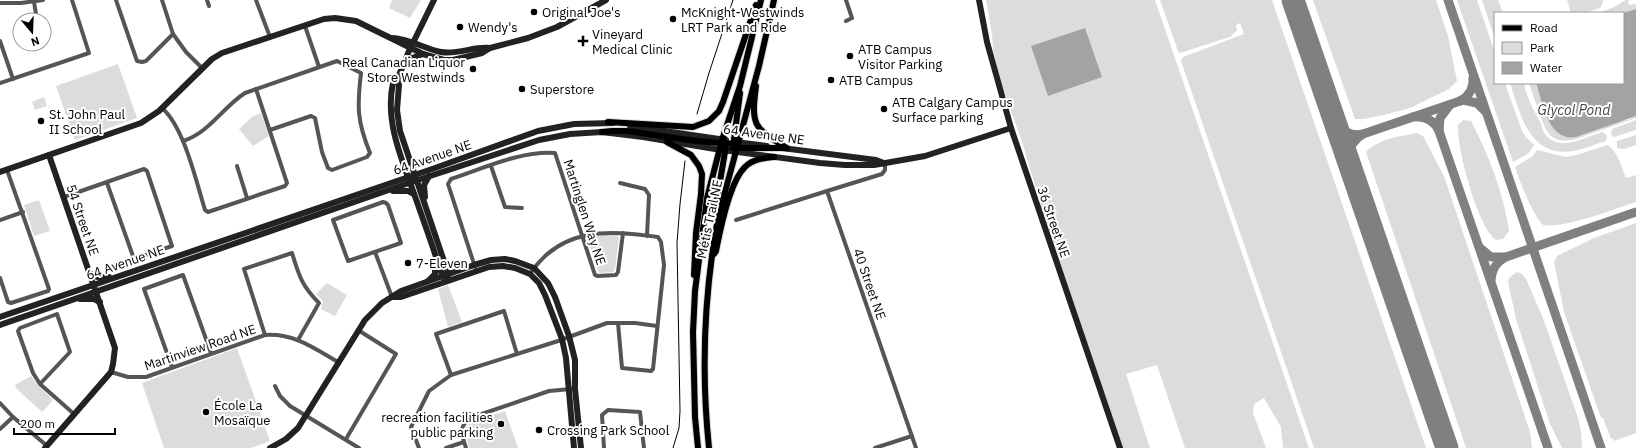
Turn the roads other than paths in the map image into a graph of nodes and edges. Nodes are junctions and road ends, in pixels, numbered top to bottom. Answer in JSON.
{"nodes":[{"id":1,"x":43,"y":0,"type":"edge"},
{"id":2,"x":72,"y":0,"type":"edge"},
{"id":3,"x":116,"y":0,"type":"edge"},
{"id":4,"x":162,"y":0,"type":"edge"},
{"id":5,"x":207,"y":0,"type":"edge"},
{"id":6,"x":256,"y":0,"type":"edge"},
{"id":7,"x":434,"y":0,"type":"edge"},
{"id":8,"x":606,"y":0,"type":"edge"},
{"id":9,"x":760,"y":0,"type":"edge"},
{"id":10,"x":774,"y":0,"type":"edge"},
{"id":11,"x":846,"y":0,"type":"edge"},
{"id":12,"x":979,"y":0,"type":"edge"},
{"id":13,"x":34,"y":2,"type":"junction"},
{"id":14,"x":0,"y":3,"type":"edge"},
{"id":15,"x":209,"y":6,"type":"dead end"},
{"id":16,"x":36,"y":12,"type":"edge"},
{"id":17,"x":846,"y":21,"type":"dead end"},
{"id":18,"x":305,"y":26,"type":"junction"},
{"id":19,"x":173,"y":34,"type":"junction"},
{"id":20,"x":270,"y":37,"type":"junction"},
{"id":21,"x":0,"y":41,"type":"edge"},
{"id":22,"x":412,"y":46,"type":"junction"},
{"id":23,"x":490,"y":48,"type":"junction"},
{"id":24,"x":423,"y":54,"type":"junction"},
{"id":25,"x":759,"y":66,"type":"junction"},
{"id":26,"x":319,"y":67,"type":"junction"},
{"id":27,"x":202,"y":68,"type":"junction"},
{"id":28,"x":401,"y":69,"type":"junction"},
{"id":29,"x":13,"y":79,"type":"junction"},
{"id":30,"x":397,"y":80,"type":"junction"},
{"id":31,"x":0,"y":83,"type":"edge"},
{"id":32,"x":740,"y":86,"type":"junction"},
{"id":33,"x":256,"y":89,"type":"junction"},
{"id":34,"x":162,"y":108,"type":"junction"},
{"id":35,"x":608,"y":122,"type":"junction"},
{"id":36,"x":1011,"y":128,"type":"junction"},
{"id":37,"x":270,"y":130,"type":"junction"},
{"id":38,"x":602,"y":132,"type":"junction"},
{"id":39,"x":183,"y":141,"type":"junction"},
{"id":40,"x":666,"y":142,"type":"junction"},
{"id":41,"x":729,"y":146,"type":"junction"},
{"id":42,"x":787,"y":148,"type":"junction"},
{"id":43,"x":50,"y":155,"type":"junction"},
{"id":44,"x":774,"y":157,"type":"junction"},
{"id":45,"x":401,"y":158,"type":"junction"},
{"id":46,"x":411,"y":164,"type":"junction"},
{"id":47,"x":885,"y":164,"type":"junction"},
{"id":48,"x":237,"y":166,"type":"dead end"},
{"id":49,"x":491,"y":166,"type":"junction"},
{"id":50,"x":435,"y":168,"type":"junction"},
{"id":51,"x":7,"y":170,"type":"junction"},
{"id":52,"x":0,"y":172,"type":"edge"},
{"id":53,"x":429,"y":176,"type":"junction"},
{"id":54,"x":412,"y":179,"type":"junction"},
{"id":55,"x":397,"y":181,"type":"junction"},
{"id":56,"x":107,"y":183,"type":"junction"},
{"id":57,"x":620,"y":183,"type":"dead end"},
{"id":58,"x":827,"y":191,"type":"junction"},
{"id":59,"x":384,"y":192,"type":"junction"},
{"id":60,"x":414,"y":194,"type":"junction"},
{"id":61,"x":64,"y":197,"type":"junction"},
{"id":62,"x":247,"y":198,"type":"junction"},
{"id":63,"x":425,"y":206,"type":"junction"},
{"id":64,"x":522,"y":208,"type":"dead end"},
{"id":65,"x":23,"y":212,"type":"junction"},
{"id":66,"x":718,"y":218,"type":"junction"},
{"id":67,"x":0,"y":220,"type":"edge"},
{"id":68,"x":736,"y":220,"type":"dead end"},
{"id":69,"x":623,"y":233,"type":"junction"},
{"id":70,"x":647,"y":236,"type":"junction"},
{"id":71,"x":583,"y":237,"type":"junction"},
{"id":72,"x":375,"y":252,"type":"junction"},
{"id":73,"x":435,"y":253,"type":"junction"},
{"id":74,"x":712,"y":257,"type":"junction"},
{"id":75,"x":475,"y":268,"type":"junction"},
{"id":76,"x":534,"y":268,"type":"junction"},
{"id":77,"x":90,"y":273,"type":"junction"},
{"id":78,"x":530,"y":274,"type":"junction"},
{"id":79,"x":117,"y":276,"type":"junction"},
{"id":80,"x":446,"y":276,"type":"junction"},
{"id":81,"x":0,"y":278,"type":"edge"},
{"id":82,"x":427,"y":282,"type":"junction"},
{"id":83,"x":448,"y":282,"type":"junction"},
{"id":84,"x":94,"y":284,"type":"junction"},
{"id":85,"x":96,"y":291,"type":"junction"},
{"id":86,"x":695,"y":291,"type":"junction"},
{"id":87,"x":392,"y":297,"type":"junction"},
{"id":88,"x":72,"y":299,"type":"junction"},
{"id":89,"x":100,"y":302,"type":"junction"},
{"id":90,"x":0,"y":317,"type":"edge"},
{"id":91,"x":618,"y":323,"type":"junction"},
{"id":92,"x":0,"y":324,"type":"edge"},
{"id":93,"x":657,"y":326,"type":"junction"},
{"id":94,"x":358,"y":330,"type":"junction"},
{"id":95,"x":265,"y":334,"type":"junction"},
{"id":96,"x":569,"y":336,"type":"junction"},
{"id":97,"x":562,"y":339,"type":"junction"},
{"id":98,"x":298,"y":340,"type":"junction"},
{"id":99,"x":211,"y":353,"type":"junction"},
{"id":100,"x":517,"y":354,"type":"junction"},
{"id":101,"x":338,"y":362,"type":"junction"},
{"id":102,"x":172,"y":367,"type":"junction"},
{"id":103,"x":111,"y":372,"type":"junction"},
{"id":104,"x":451,"y":375,"type":"junction"},
{"id":105,"x":40,"y":384,"type":"junction"},
{"id":106,"x":275,"y":386,"type":"dead end"},
{"id":107,"x":568,"y":389,"type":"junction"},
{"id":108,"x":576,"y":389,"type":"junction"},
{"id":109,"x":0,"y":404,"type":"edge"},
{"id":110,"x":74,"y":414,"type":"junction"},
{"id":111,"x":306,"y":416,"type":"junction"},
{"id":112,"x":13,"y":417,"type":"junction"},
{"id":113,"x":0,"y":429,"type":"edge"},
{"id":114,"x":912,"y":436,"type":"junction"},
{"id":115,"x":346,"y":439,"type":"junction"},
{"id":116,"x":464,"y":442,"type":"junction"},
{"id":117,"x":46,"y":446,"type":"edge"},
{"id":118,"x":271,"y":448,"type":"edge"},
{"id":119,"x":360,"y":448,"type":"edge"},
{"id":120,"x":419,"y":448,"type":"edge"},
{"id":121,"x":446,"y":448,"type":"edge"},
{"id":122,"x":466,"y":448,"type":"edge"},
{"id":123,"x":574,"y":448,"type":"edge"},
{"id":124,"x":581,"y":448,"type":"edge"},
{"id":125,"x":604,"y":448,"type":"edge"},
{"id":126,"x":644,"y":448,"type":"edge"},
{"id":127,"x":698,"y":448,"type":"edge"},
{"id":128,"x":709,"y":448,"type":"edge"},
{"id":129,"x":875,"y":448,"type":"edge"},
{"id":130,"x":916,"y":448,"type":"edge"},
{"id":131,"x":1120,"y":448,"type":"edge"}],
"edges":[{"from":1,"to":13,"type":"street"},
{"from":2,"to":29,"type":"street"},
{"from":3,"to":19,"type":"street"},
{"from":4,"to":19,"type":"street"},
{"from":5,"to":15,"type":"street"},
{"from":6,"to":20,"type":"street"},
{"from":7,"to":22,"type":"street"},
{"from":8,"to":23,"type":"street"},
{"from":9,"to":32,"type":"main road","name":"Métis Trail NE"},
{"from":9,"to":35,"type":"main road"},
{"from":10,"to":25,"type":"main road","name":"Métis Trail NE"},
{"from":11,"to":17,"type":"street"},
{"from":12,"to":36,"type":"street","name":"36 Street NE"},
{"from":13,"to":14,"type":"street"},
{"from":13,"to":16,"type":"street"},
{"from":18,"to":20,"type":"street"},
{"from":18,"to":22,"type":"street"},
{"from":18,"to":26,"type":"street"},
{"from":19,"to":27,"type":"street"},
{"from":20,"to":27,"type":"street"},
{"from":21,"to":29,"type":"street"},
{"from":22,"to":23,"type":"street"},
{"from":22,"to":24,"type":"street"},
{"from":22,"to":28,"type":"street"},
{"from":23,"to":24,"type":"street"},
{"from":24,"to":28,"type":"street"},
{"from":25,"to":41,"type":"main road","name":"Métis Trail NE"},
{"from":25,"to":42,"type":"main road"},
{"from":26,"to":33,"type":"street"},
{"from":26,"to":37,"type":"street"},
{"from":27,"to":34,"type":"street"},
{"from":28,"to":30,"type":"street"},
{"from":29,"to":31,"type":"street"},
{"from":30,"to":45,"type":"street"},
{"from":30,"to":46,"type":"street"},
{"from":32,"to":41,"type":"main road","name":"Métis Trail NE"},
{"from":32,"to":41,"type":"main road"},
{"from":33,"to":37,"type":"street"},
{"from":33,"to":39,"type":"street"},
{"from":34,"to":39,"type":"street"},
{"from":34,"to":43,"type":"street"},
{"from":35,"to":41,"type":"street","name":"64 Avenue NE"},
{"from":35,"to":50,"type":"street","name":"64 Avenue NE"},
{"from":36,"to":47,"type":"street","name":"64 Avenue NE"},
{"from":36,"to":131,"type":"street","name":"36 Street NE"},
{"from":37,"to":62,"type":"street"},
{"from":38,"to":40,"type":"street","name":"64 Avenue NE"},
{"from":38,"to":41,"type":"main road"},
{"from":38,"to":53,"type":"street","name":"64 Avenue NE"},
{"from":39,"to":62,"type":"street"},
{"from":40,"to":41,"type":"street","name":"64 Avenue NE"},
{"from":40,"to":86,"type":"main road"},
{"from":41,"to":42,"type":"main road"},
{"from":41,"to":44,"type":"street","name":"64 Avenue NE"},
{"from":41,"to":66,"type":"main road","name":"Métis Trail NE"},
{"from":41,"to":66,"type":"main road"},
{"from":41,"to":86,"type":"main road","name":"Métis Trail NE"},
{"from":42,"to":47,"type":"street","name":"64 Avenue NE"},
{"from":43,"to":51,"type":"street"},
{"from":43,"to":61,"type":"street","name":"54 Street NE"},
{"from":44,"to":47,"type":"street","name":"64 Avenue NE"},
{"from":44,"to":74,"type":"main road"},
{"from":45,"to":54,"type":"street"},
{"from":45,"to":55,"type":"street"},
{"from":46,"to":50,"type":"street"},
{"from":46,"to":54,"type":"street"},
{"from":47,"to":58,"type":"street"},
{"from":48,"to":62,"type":"street"},
{"from":49,"to":64,"type":"street"},
{"from":49,"to":71,"type":"street","name":"Martinglen Way NE"},
{"from":49,"to":75,"type":"street","name":"Martinglen Way NE"},
{"from":50,"to":54,"type":"street","name":"64 Avenue NE"},
{"from":51,"to":52,"type":"street"},
{"from":51,"to":65,"type":"street"},
{"from":53,"to":54,"type":"street","name":"64 Avenue NE"},
{"from":53,"to":63,"type":"street"},
{"from":54,"to":55,"type":"street","name":"64 Avenue NE"},
{"from":54,"to":59,"type":"street","name":"64 Avenue NE"},
{"from":54,"to":60,"type":"street"},
{"from":54,"to":63,"type":"street"},
{"from":55,"to":79,"type":"street","name":"64 Avenue NE"},
{"from":56,"to":56,"type":"street"},
{"from":56,"to":61,"type":"street"},
{"from":57,"to":70,"type":"street"},
{"from":58,"to":68,"type":"street"},
{"from":58,"to":114,"type":"street","name":"40 Street NE"},
{"from":59,"to":60,"type":"street"},
{"from":59,"to":85,"type":"street","name":"64 Avenue NE"},
{"from":60,"to":73,"type":"street"},
{"from":61,"to":77,"type":"street","name":"54 Street NE"},
{"from":63,"to":80,"type":"street"},
{"from":65,"to":67,"type":"street"},
{"from":65,"to":81,"type":"street"},
{"from":66,"to":74,"type":"main road","name":"Métis Trail NE"},
{"from":69,"to":70,"type":"street"},
{"from":69,"to":71,"type":"street"},
{"from":69,"to":71,"type":"street","name":"Martinglen Way NE"},
{"from":70,"to":93,"type":"street"},
{"from":71,"to":76,"type":"street"},
{"from":72,"to":72,"type":"street"},
{"from":72,"to":87,"type":"street"},
{"from":73,"to":80,"type":"street"},
{"from":73,"to":82,"type":"street"},
{"from":74,"to":128,"type":"main road","name":"Métis Trail NE"},
{"from":75,"to":76,"type":"street"},
{"from":75,"to":78,"type":"street"},
{"from":75,"to":80,"type":"street"},
{"from":75,"to":83,"type":"street"},
{"from":76,"to":78,"type":"street"},
{"from":76,"to":96,"type":"street"},
{"from":77,"to":79,"type":"street"},
{"from":77,"to":84,"type":"street","name":"54 Street NE"},
{"from":78,"to":97,"type":"street"},
{"from":79,"to":84,"type":"street","name":"64 Avenue NE"},
{"from":80,"to":82,"type":"street"},
{"from":80,"to":83,"type":"street"},
{"from":82,"to":87,"type":"street"},
{"from":83,"to":87,"type":"street"},
{"from":84,"to":85,"type":"street","name":"54 Street NE"},
{"from":84,"to":90,"type":"street","name":"64 Avenue NE"},
{"from":85,"to":88,"type":"street","name":"64 Avenue NE"},
{"from":85,"to":89,"type":"street","name":"54 Street NE"},
{"from":86,"to":127,"type":"main road","name":"Métis Trail NE"},
{"from":87,"to":94,"type":"street"},
{"from":88,"to":89,"type":"street"},
{"from":88,"to":92,"type":"street","name":"64 Avenue NE"},
{"from":89,"to":103,"type":"street","name":"54 Street NE"},
{"from":91,"to":93,"type":"street"},
{"from":91,"to":93,"type":"street"},
{"from":91,"to":96,"type":"street"},
{"from":94,"to":101,"type":"street"},
{"from":94,"to":115,"type":"street"},
{"from":95,"to":98,"type":"street","name":"Martinview Road NE"},
{"from":95,"to":98,"type":"street"},
{"from":95,"to":99,"type":"street","name":"Martinview Road NE"},
{"from":96,"to":97,"type":"street"},
{"from":96,"to":108,"type":"street"},
{"from":97,"to":100,"type":"street"},
{"from":97,"to":107,"type":"street"},
{"from":98,"to":101,"type":"street","name":"Martinview Road NE"},
{"from":99,"to":102,"type":"street","name":"Martinview Road NE"},
{"from":99,"to":102,"type":"street"},
{"from":100,"to":104,"type":"street"},
{"from":100,"to":104,"type":"street"},
{"from":101,"to":111,"type":"street"},
{"from":102,"to":103,"type":"street","name":"Martinview Road NE"},
{"from":103,"to":110,"type":"street"},
{"from":104,"to":120,"type":"street"},
{"from":105,"to":105,"type":"street"},
{"from":105,"to":110,"type":"street"},
{"from":106,"to":111,"type":"street"},
{"from":107,"to":108,"type":"street"},
{"from":107,"to":116,"type":"street"},
{"from":107,"to":123,"type":"street"},
{"from":108,"to":124,"type":"street"},
{"from":109,"to":112,"type":"street"},
{"from":110,"to":117,"type":"street"},
{"from":111,"to":115,"type":"street"},
{"from":111,"to":118,"type":"street"},
{"from":112,"to":113,"type":"street"},
{"from":112,"to":117,"type":"street"},
{"from":114,"to":129,"type":"street"},
{"from":114,"to":130,"type":"street","name":"40 Street NE"},
{"from":115,"to":119,"type":"street"},
{"from":116,"to":121,"type":"street"},
{"from":116,"to":122,"type":"street"},
{"from":125,"to":126,"type":"street"}]}
